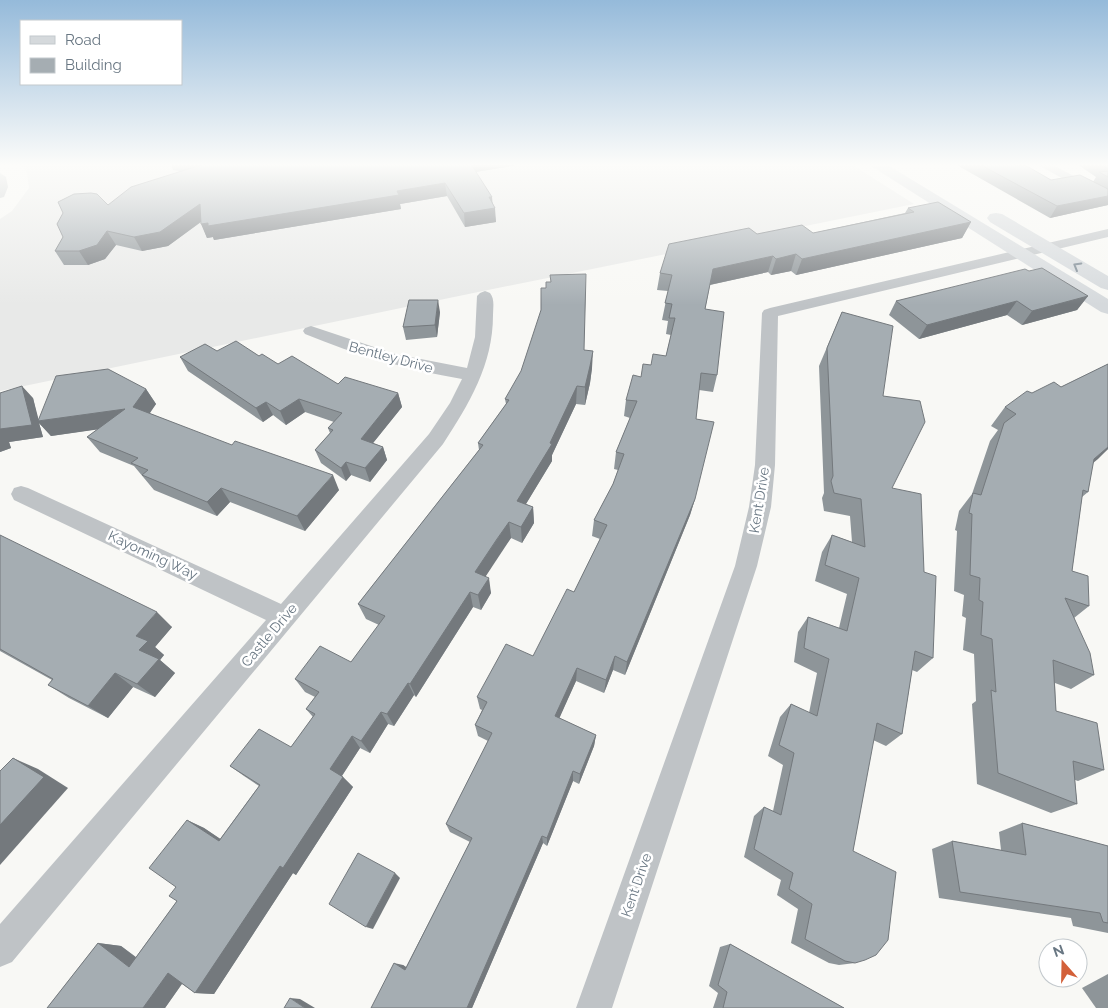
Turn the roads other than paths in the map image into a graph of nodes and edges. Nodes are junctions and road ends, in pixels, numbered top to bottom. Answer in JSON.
{"nodes":[{"id":1,"x":950,"y":211,"type":"edge"},
{"id":2,"x":984,"y":211,"type":"edge"},
{"id":3,"x":1108,"y":232,"type":"edge"},
{"id":4,"x":1046,"y":248,"type":"junction"},
{"id":5,"x":1019,"y":254,"type":"junction"},
{"id":6,"x":1108,"y":284,"type":"edge"},
{"id":7,"x":485,"y":296,"type":"dead end"},
{"id":8,"x":1108,"y":308,"type":"edge"},
{"id":9,"x":311,"y":332,"type":"dead end"},
{"id":10,"x":474,"y":375,"type":"junction"},
{"id":11,"x":21,"y":494,"type":"dead end"},
{"id":12,"x":284,"y":617,"type":"junction"},
{"id":13,"x":0,"y":950,"type":"edge"},
{"id":14,"x":594,"y":1008,"type":"edge"}],
"edges":[{"from":1,"to":5,"type":"main road"},
{"from":2,"to":4,"type":"main road"},
{"from":3,"to":4,"type":"street","name":"Kent Drive"},
{"from":4,"to":5,"type":"street","name":"Kent Drive"},
{"from":6,"to":4,"type":"main road","one_way":true},
{"from":5,"to":8,"type":"main road"},
{"from":5,"to":14,"type":"street","name":"Kent Drive"},
{"from":7,"to":10,"type":"street","name":"Castle Drive"},
{"from":9,"to":10,"type":"street","name":"Bentley Drive"},
{"from":10,"to":12,"type":"street","name":"Castle Drive"},
{"from":11,"to":12,"type":"street","name":"Kayoming Way"},
{"from":12,"to":13,"type":"street","name":"Castle Drive"}]}
